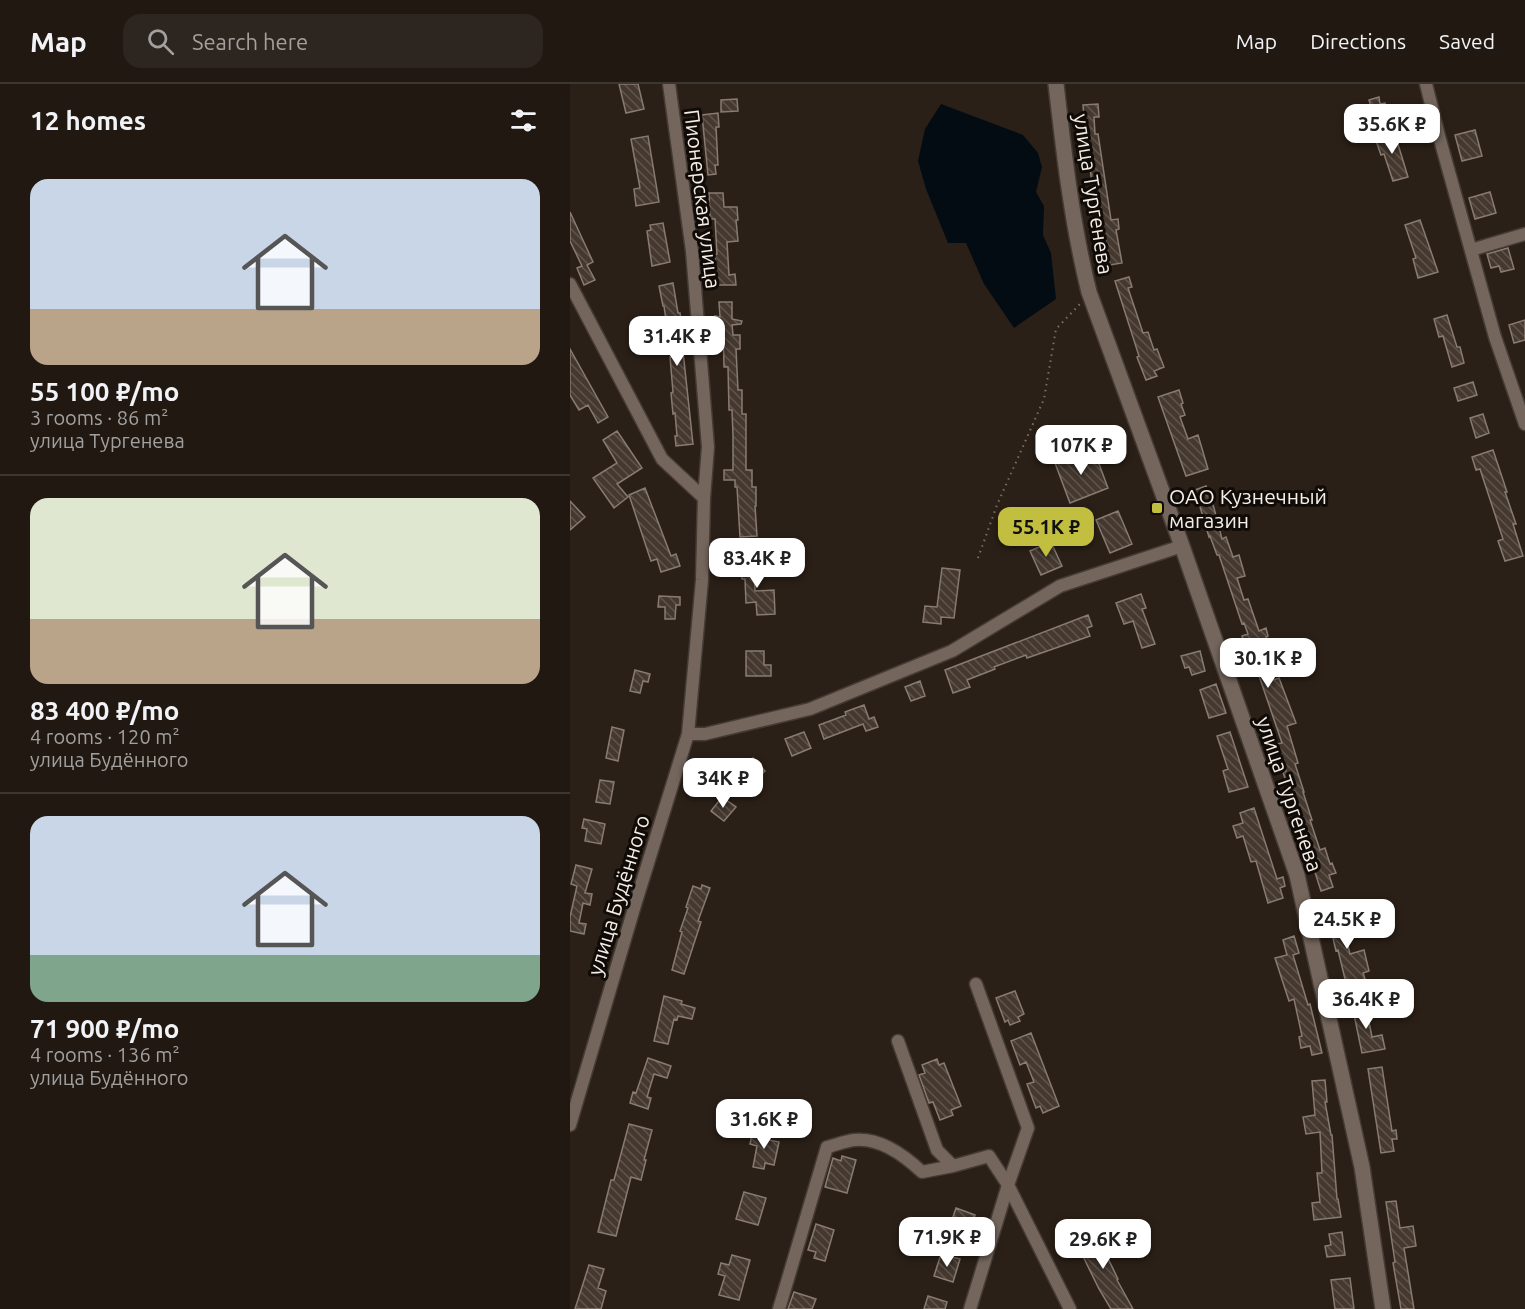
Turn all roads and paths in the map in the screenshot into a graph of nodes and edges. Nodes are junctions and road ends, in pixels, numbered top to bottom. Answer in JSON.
{"nodes":[{"id":1,"x":669,"y":84,"type":"edge"},
{"id":2,"x":1056,"y":84,"type":"edge"},
{"id":3,"x":1426,"y":84,"type":"edge"},
{"id":4,"x":1525,"y":234,"type":"edge"},
{"id":5,"x":1471,"y":250,"type":"junction"},
{"id":6,"x":570,"y":284,"type":"edge"},
{"id":7,"x":1089,"y":292,"type":"junction"},
{"id":8,"x":1520,"y":392,"type":"edge"},
{"id":9,"x":1525,"y":424,"type":"edge"},
{"id":10,"x":704,"y":498,"type":"junction"},
{"id":11,"x":1182,"y":546,"type":"junction"},
{"id":12,"x":978,"y":558,"type":"dead end"},
{"id":13,"x":688,"y":734,"type":"junction"},
{"id":14,"x":976,"y":984,"type":"dead end"},
{"id":15,"x":898,"y":1041,"type":"dead end"},
{"id":16,"x":570,"y":1125,"type":"edge"},
{"id":17,"x":953,"y":1166,"type":"junction"},
{"id":18,"x":1008,"y":1185,"type":"junction"},
{"id":19,"x":779,"y":1309,"type":"edge"},
{"id":20,"x":970,"y":1309,"type":"edge"},
{"id":21,"x":1070,"y":1309,"type":"edge"},
{"id":22,"x":1383,"y":1309,"type":"edge"}],
"edges":[{"from":1,"to":10,"type":"street","name":"Пионерская улица"},
{"from":2,"to":7,"type":"street","name":"улица Тургенева"},
{"from":3,"to":5,"type":"street"},
{"from":4,"to":5,"type":"street"},
{"from":5,"to":8,"type":"street"},
{"from":6,"to":10,"type":"street"},
{"from":7,"to":11,"type":"street","name":"улица Тургенева"},
{"from":7,"to":12,"type":"path"},
{"from":8,"to":9,"type":"street"},
{"from":10,"to":13,"type":"street","name":"улица Будённого"},
{"from":11,"to":13,"type":"street"},
{"from":11,"to":22,"type":"street","name":"улица Тургенева"},
{"from":13,"to":16,"type":"street","name":"улица Будённого"},
{"from":14,"to":18,"type":"street"},
{"from":15,"to":17,"type":"street"},
{"from":17,"to":18,"type":"street"},
{"from":17,"to":19,"type":"street"},
{"from":18,"to":20,"type":"street"},
{"from":18,"to":21,"type":"street"}]}
